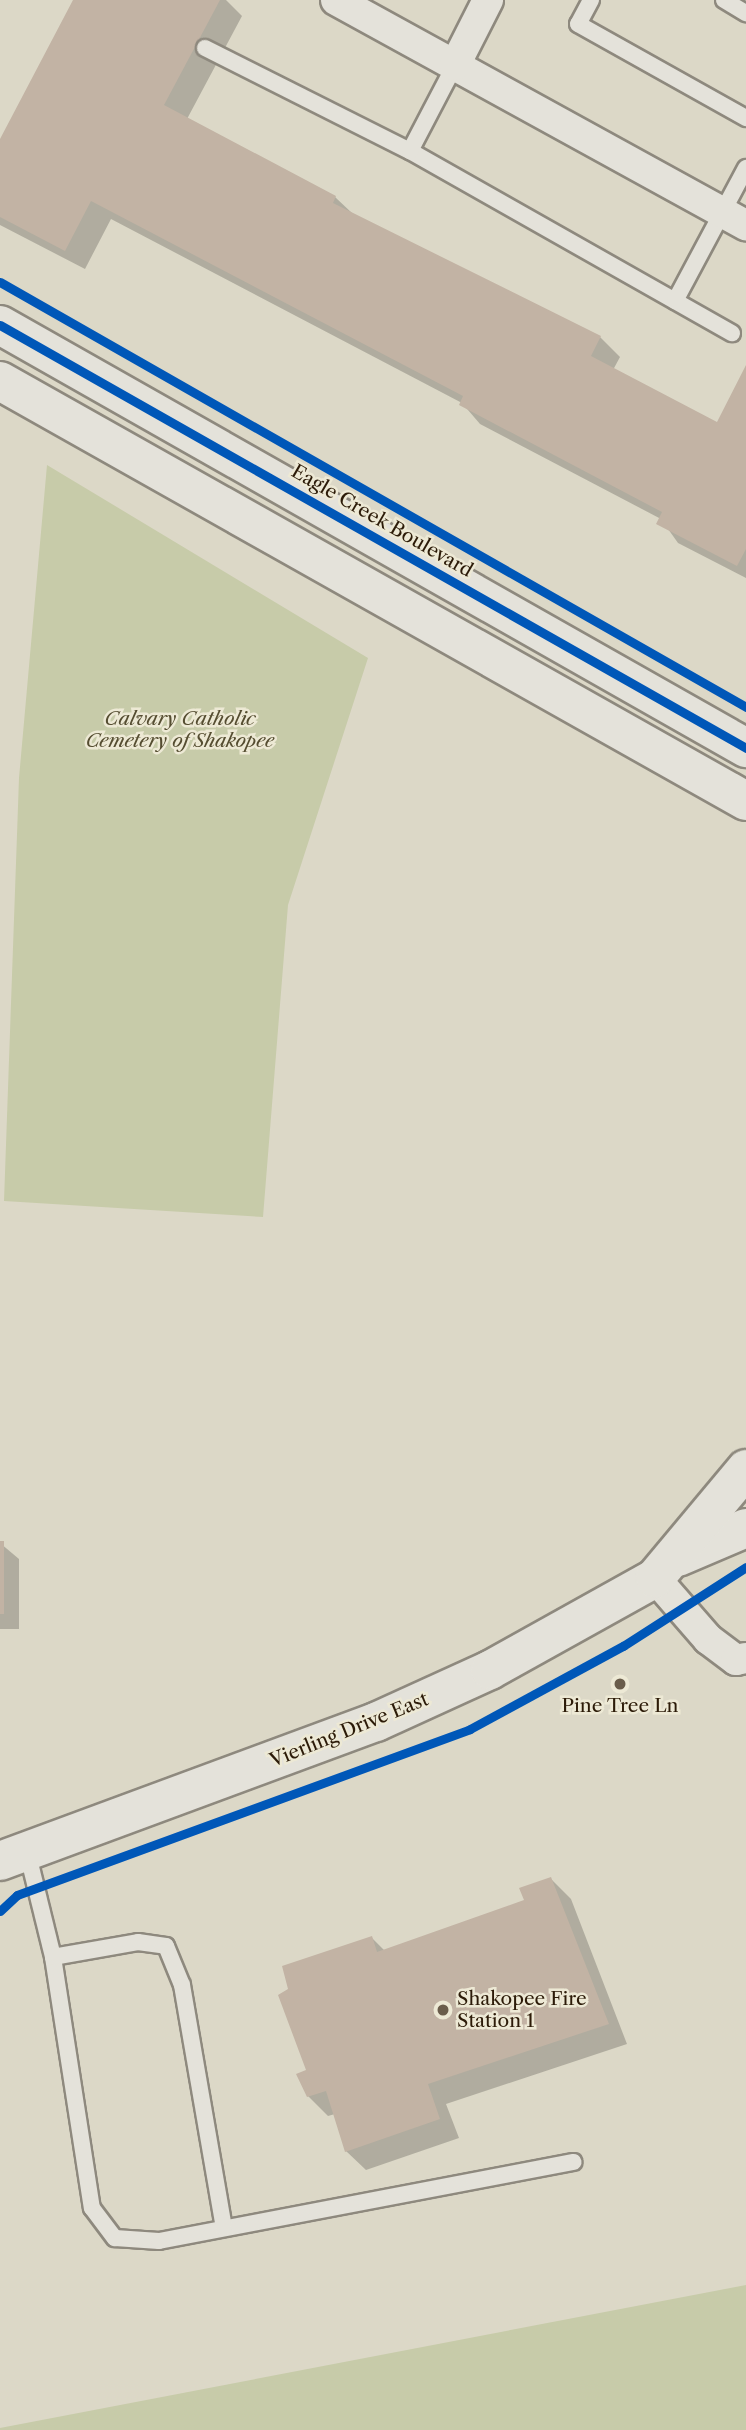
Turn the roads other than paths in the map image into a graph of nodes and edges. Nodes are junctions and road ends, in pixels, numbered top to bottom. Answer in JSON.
{"nodes":[{"id":1,"x":336,"y":0,"type":"edge"},
{"id":2,"x":488,"y":0,"type":"edge"},
{"id":3,"x":592,"y":0,"type":"edge"},
{"id":4,"x":724,"y":0,"type":"edge"},
{"id":5,"x":746,"y":13,"type":"edge"},
{"id":6,"x":205,"y":48,"type":"dead end"},
{"id":7,"x":455,"y":65,"type":"junction"},
{"id":8,"x":746,"y":118,"type":"edge"},
{"id":9,"x":410,"y":151,"type":"junction"},
{"id":10,"x":746,"y":168,"type":"edge"},
{"id":11,"x":736,"y":219,"type":"edge"},
{"id":12,"x":675,"y":301,"type":"junction"},
{"id":13,"x":0,"y":325,"type":"edge"},
{"id":14,"x":732,"y":333,"type":"dead end"},
{"id":15,"x":0,"y":381,"type":"edge"},
{"id":16,"x":746,"y":748,"type":"edge"},
{"id":17,"x":746,"y":801,"type":"edge"},
{"id":18,"x":746,"y":1469,"type":"edge"},
{"id":19,"x":746,"y":1528,"type":"edge"},
{"id":20,"x":666,"y":1567,"type":"junction"},
{"id":21,"x":746,"y":1658,"type":"edge"},
{"id":22,"x":14,"y":1856,"type":"edge"},
{"id":23,"x":54,"y":1957,"type":"junction"},
{"id":24,"x":575,"y":2161,"type":"dead end"},
{"id":25,"x":224,"y":2227,"type":"junction"}],
"edges":[{"from":1,"to":7,"type":"street"},
{"from":2,"to":7,"type":"street"},
{"from":3,"to":8,"type":"lane"},
{"from":4,"to":5,"type":"lane"},
{"from":6,"to":9,"type":"lane"},
{"from":7,"to":9,"type":"lane"},
{"from":7,"to":11,"type":"street"},
{"from":9,"to":12,"type":"lane"},
{"from":10,"to":11,"type":"lane"},
{"from":11,"to":12,"type":"lane"},
{"from":12,"to":14,"type":"lane"},
{"from":13,"to":16,"type":"street","name":"Eagle Creek Boulevard"},
{"from":15,"to":17,"type":"street"},
{"from":18,"to":20,"type":"street","name":"Vierling Drive East"},
{"from":19,"to":20,"type":"street","name":"Vierling Drive East"},
{"from":20,"to":21,"type":"street"},
{"from":20,"to":22,"type":"street","name":"Vierling Drive East"},
{"from":22,"to":23,"type":"lane"},
{"from":23,"to":25,"type":"lane"},
{"from":23,"to":25,"type":"lane"},
{"from":24,"to":25,"type":"lane"}]}
